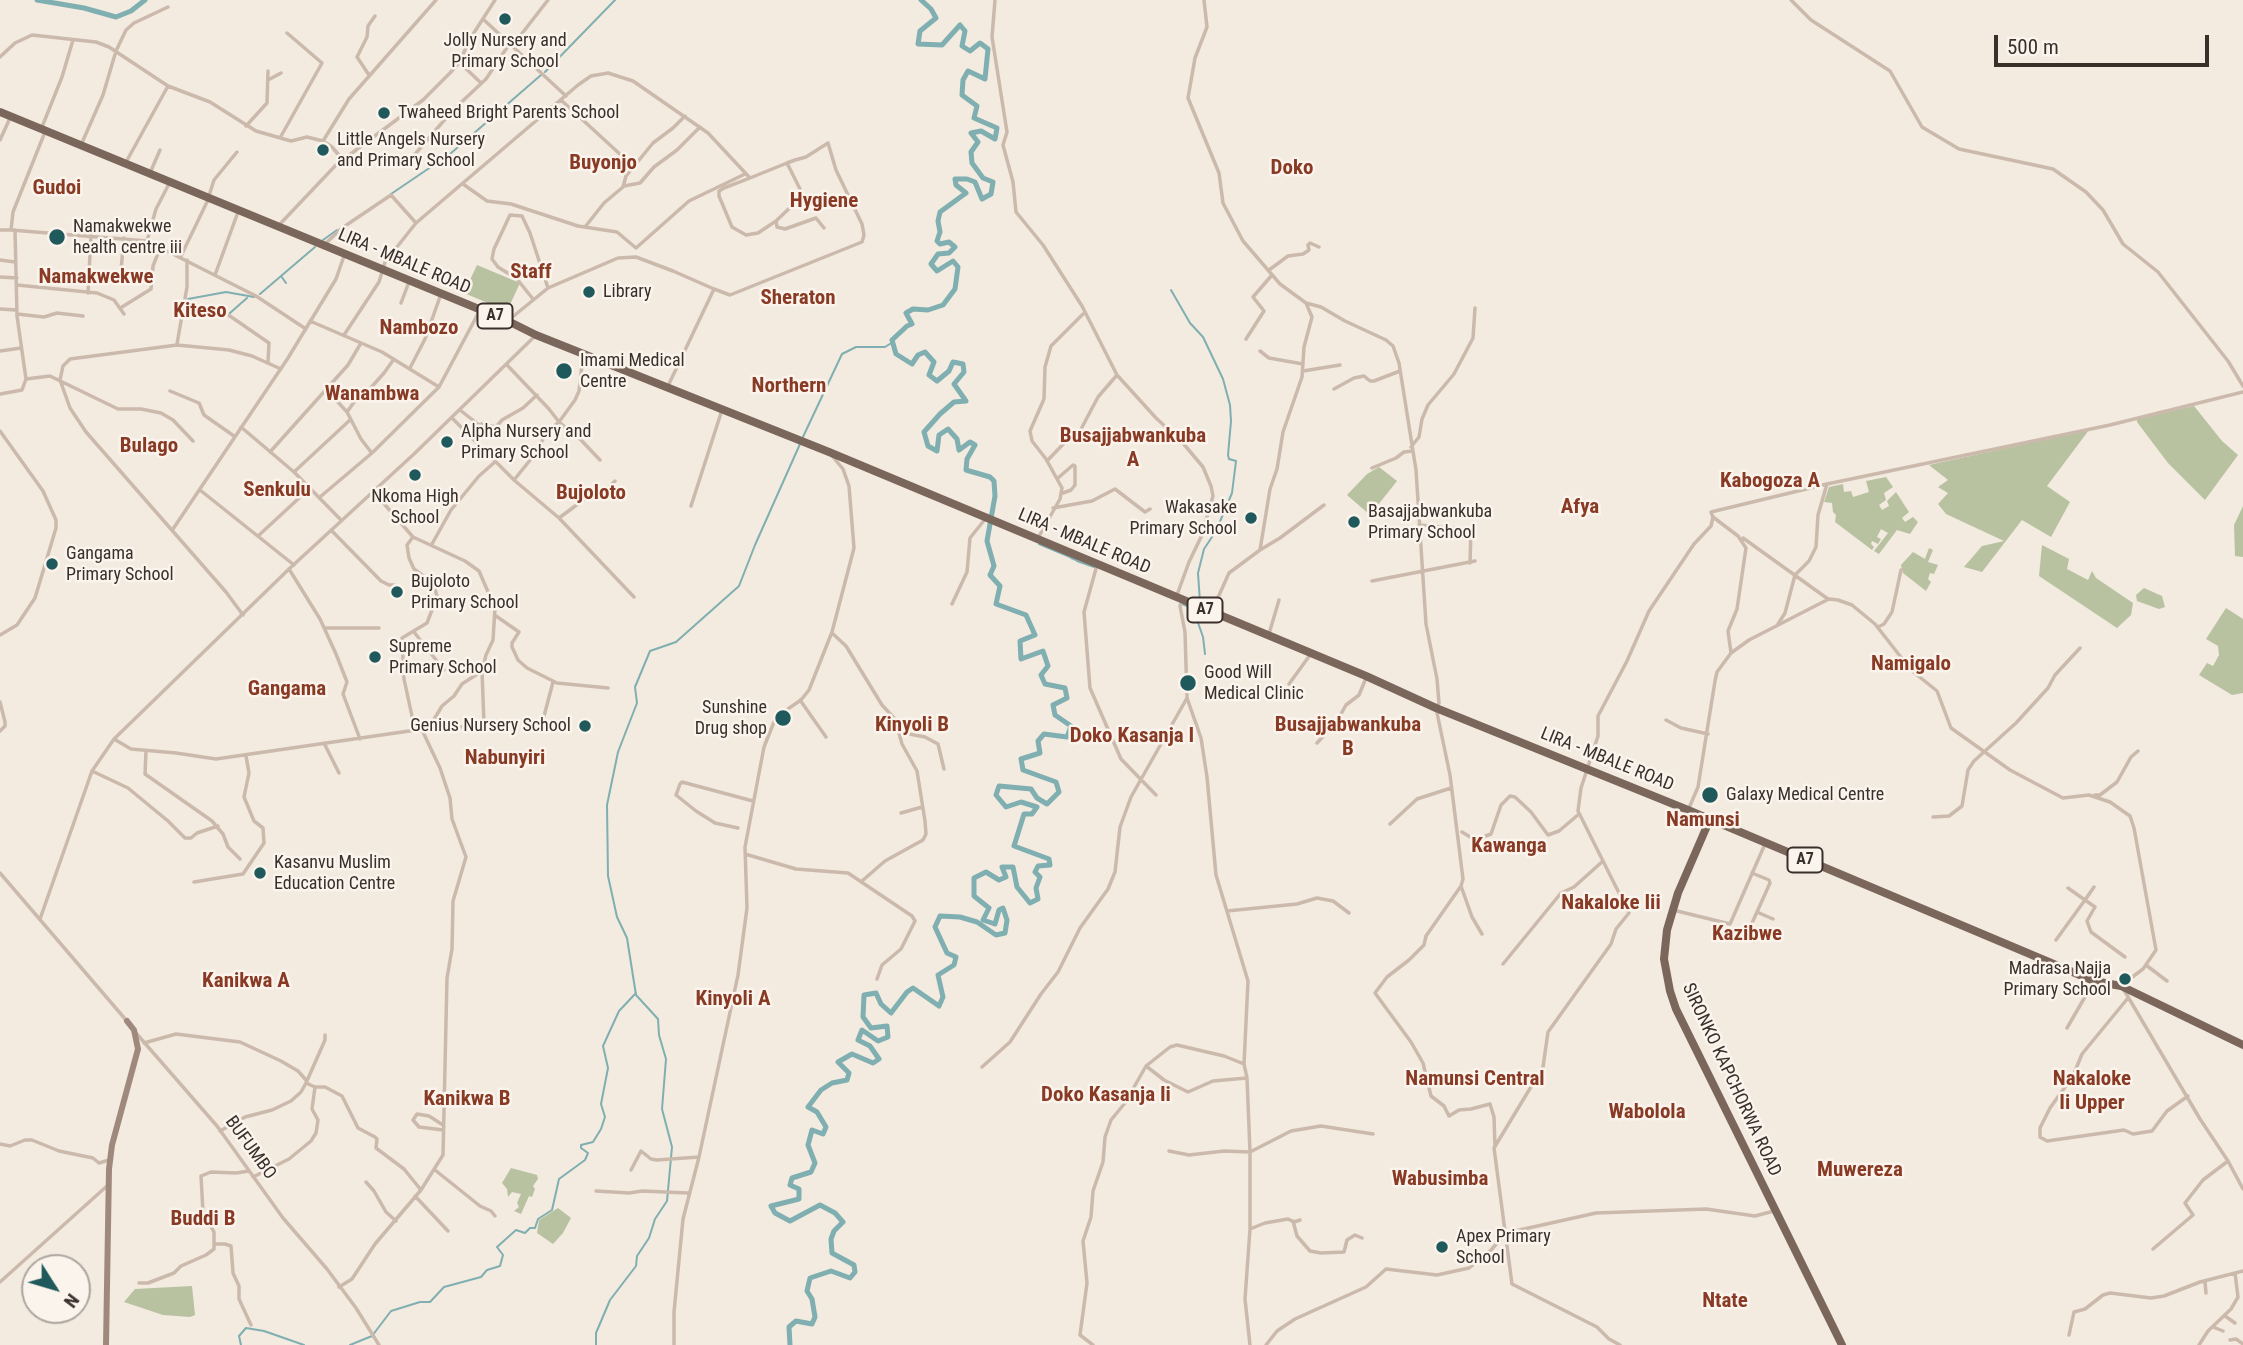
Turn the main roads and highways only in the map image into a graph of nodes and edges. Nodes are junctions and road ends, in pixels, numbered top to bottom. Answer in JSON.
{"nodes":[{"id":1,"x":4,"y":113,"type":"edge"},
{"id":2,"x":1710,"y":819,"type":"junction"},
{"id":3,"x":2243,"y":1045,"type":"edge"},
{"id":4,"x":1842,"y":1345,"type":"edge"}],
"edges":[{"from":1,"to":2,"type":"main road","name":"LIRA - MBALE ROAD","number":"A7"},
{"from":2,"to":3,"type":"main road","name":"LIRA - MBALE ROAD","number":"A7"},
{"from":2,"to":4,"type":"main road","name":"SIRONKO KAPCHORWA ROAD"}]}
